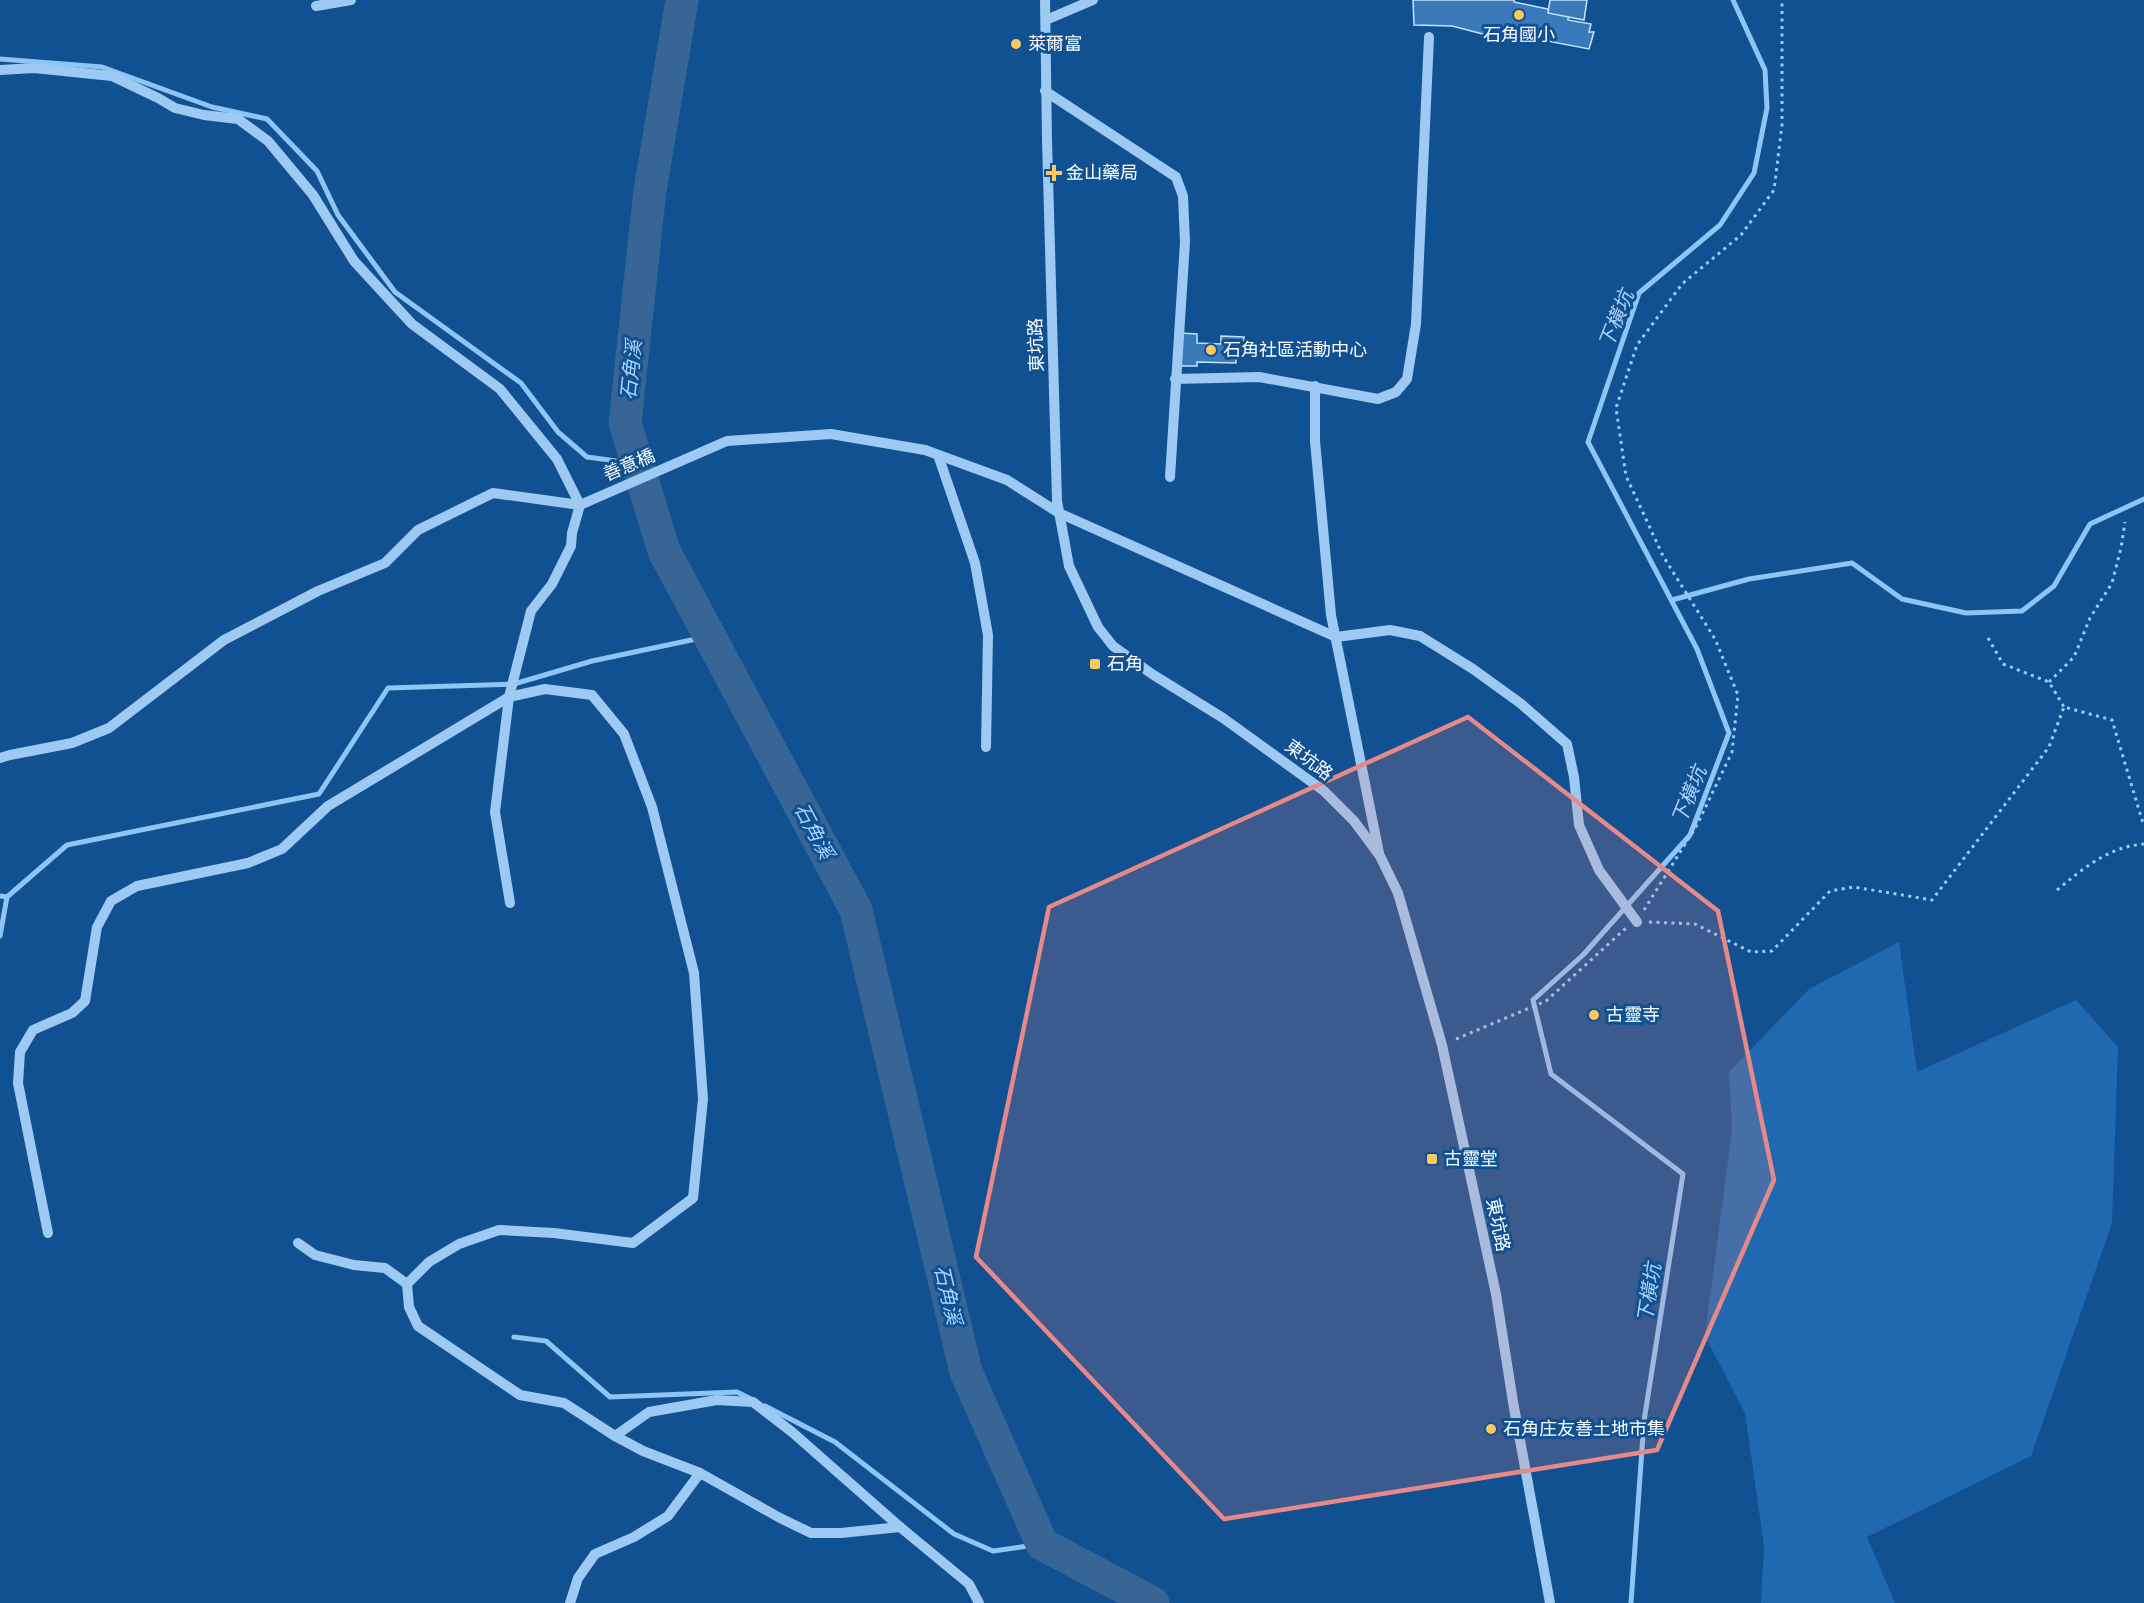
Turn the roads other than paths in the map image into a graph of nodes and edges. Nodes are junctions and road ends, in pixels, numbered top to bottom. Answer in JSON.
{"nodes":[{"id":1,"x":351,"y":0,"type":"edge"},
{"id":2,"x":1045,"y":0,"type":"edge"},
{"id":3,"x":1093,"y":0,"type":"edge"},
{"id":4,"x":316,"y":6,"type":"dead end"},
{"id":5,"x":1046,"y":20,"type":"junction"},
{"id":6,"x":1429,"y":37,"type":"dead end"},
{"id":7,"x":0,"y":70,"type":"edge"},
{"id":8,"x":1046,"y":92,"type":"junction"},
{"id":9,"x":1175,"y":379,"type":"junction"},
{"id":10,"x":1315,"y":386,"type":"junction"},
{"id":11,"x":938,"y":455,"type":"junction"},
{"id":12,"x":1170,"y":477,"type":"dead end"},
{"id":13,"x":580,"y":505,"type":"junction"},
{"id":14,"x":1059,"y":513,"type":"junction"},
{"id":15,"x":1336,"y":637,"type":"junction"},
{"id":16,"x":509,"y":697,"type":"junction"},
{"id":17,"x":986,"y":747,"type":"dead end"},
{"id":18,"x":0,"y":758,"type":"edge"},
{"id":19,"x":1380,"y":856,"type":"junction"},
{"id":20,"x":510,"y":903,"type":"dead end"},
{"id":21,"x":1635,"y":920,"type":"road end"},
{"id":22,"x":48,"y":1233,"type":"dead end"},
{"id":23,"x":298,"y":1243,"type":"dead end"},
{"id":24,"x":407,"y":1284,"type":"junction"},
{"id":25,"x":615,"y":1436,"type":"junction"},
{"id":26,"x":700,"y":1473,"type":"junction"},
{"id":27,"x":900,"y":1527,"type":"junction"},
{"id":28,"x":570,"y":1603,"type":"edge"},
{"id":29,"x":979,"y":1603,"type":"edge"},
{"id":30,"x":1550,"y":1603,"type":"edge"}],
"edges":[{"from":1,"to":4,"type":"street"},
{"from":2,"to":5,"type":"street","name":"東坑路"},
{"from":3,"to":5,"type":"street"},
{"from":5,"to":8,"type":"street","name":"東坑路"},
{"from":6,"to":10,"type":"street"},
{"from":7,"to":13,"type":"street"},
{"from":8,"to":9,"type":"street"},
{"from":8,"to":14,"type":"street","name":"東坑路"},
{"from":9,"to":10,"type":"street"},
{"from":9,"to":12,"type":"street"},
{"from":10,"to":15,"type":"street"},
{"from":11,"to":13,"type":"street","name":"善意橋"},
{"from":11,"to":14,"type":"street","name":"善意橋"},
{"from":11,"to":17,"type":"street"},
{"from":13,"to":16,"type":"street"},
{"from":13,"to":18,"type":"street"},
{"from":14,"to":15,"type":"street","name":"善意橋"},
{"from":14,"to":19,"type":"street","name":"東坑路"},
{"from":15,"to":19,"type":"street"},
{"from":15,"to":21,"type":"street"},
{"from":16,"to":20,"type":"street"},
{"from":16,"to":22,"type":"street"},
{"from":16,"to":24,"type":"street"},
{"from":19,"to":30,"type":"street","name":"東坑路"},
{"from":23,"to":24,"type":"street"},
{"from":24,"to":25,"type":"street"},
{"from":25,"to":26,"type":"street"},
{"from":25,"to":27,"type":"street"},
{"from":26,"to":27,"type":"street"},
{"from":26,"to":28,"type":"street"},
{"from":27,"to":29,"type":"street"}]}
